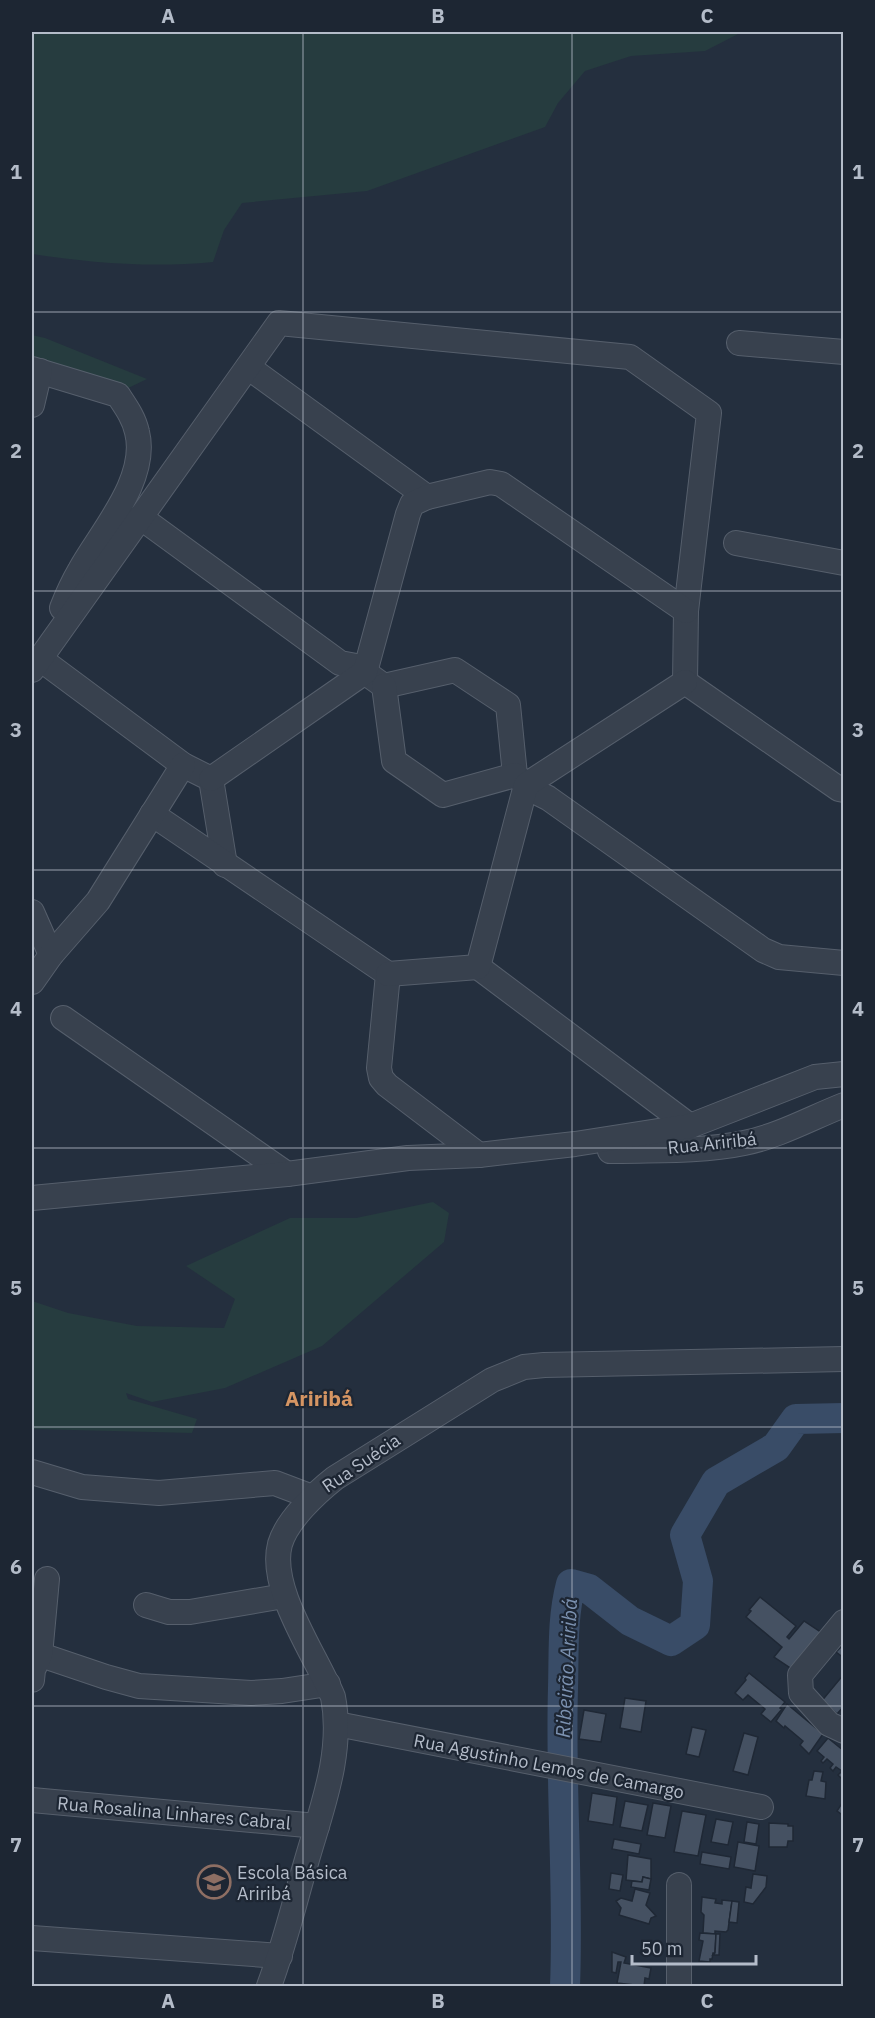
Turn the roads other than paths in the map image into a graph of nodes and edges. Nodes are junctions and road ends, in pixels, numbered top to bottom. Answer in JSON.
{"nodes":[{"id":1,"x":739,"y":343,"type":"dead end"},
{"id":2,"x":843,"y":352,"type":"edge"},
{"id":3,"x":248,"y":367,"type":"junction"},
{"id":4,"x":36,"y":370,"type":"edge"},
{"id":5,"x":32,"y":405,"type":"edge"},
{"id":6,"x":427,"y":497,"type":"junction"},
{"id":7,"x":144,"y":512,"type":"junction"},
{"id":8,"x":736,"y":543,"type":"dead end"},
{"id":9,"x":843,"y":563,"type":"edge"},
{"id":10,"x":686,"y":611,"type":"junction"},
{"id":11,"x":39,"y":659,"type":"edge"},
{"id":12,"x":360,"y":669,"type":"junction"},
{"id":13,"x":685,"y":682,"type":"junction"},
{"id":14,"x":384,"y":686,"type":"junction"},
{"id":15,"x":183,"y":765,"type":"junction"},
{"id":16,"x":211,"y":779,"type":"junction"},
{"id":17,"x":525,"y":784,"type":"junction"},
{"id":18,"x":843,"y":790,"type":"edge"},
{"id":19,"x":152,"y":814,"type":"junction"},
{"id":20,"x":225,"y":865,"type":"junction"},
{"id":21,"x":32,"y":912,"type":"edge"},
{"id":22,"x":51,"y":956,"type":"junction"},
{"id":23,"x":843,"y":963,"type":"edge"},
{"id":24,"x":478,"y":967,"type":"junction"},
{"id":25,"x":388,"y":974,"type":"junction"},
{"id":26,"x":843,"y":979,"type":"edge"},
{"id":27,"x":32,"y":982,"type":"edge"},
{"id":28,"x":63,"y":1018,"type":"dead end"},
{"id":29,"x":843,"y":1074,"type":"edge"},
{"id":30,"x":843,"y":1106,"type":"edge"},
{"id":31,"x":690,"y":1126,"type":"junction"},
{"id":32,"x":610,"y":1151,"type":"dead end"},
{"id":33,"x":479,"y":1155,"type":"junction"},
{"id":34,"x":287,"y":1174,"type":"junction"},
{"id":35,"x":32,"y":1198,"type":"edge"},
{"id":36,"x":843,"y":1359,"type":"edge"},
{"id":37,"x":32,"y":1472,"type":"edge"},
{"id":38,"x":312,"y":1497,"type":"junction"},
{"id":39,"x":47,"y":1579,"type":"dead end"},
{"id":40,"x":284,"y":1596,"type":"junction"},
{"id":41,"x":146,"y":1605,"type":"dead end"},
{"id":42,"x":843,"y":1622,"type":"edge"},
{"id":43,"x":36,"y":1653,"type":"edge"},
{"id":44,"x":32,"y":1680,"type":"edge"},
{"id":45,"x":328,"y":1684,"type":"junction"},
{"id":46,"x":337,"y":1724,"type":"junction"},
{"id":47,"x":843,"y":1731,"type":"edge"},
{"id":48,"x":32,"y":1800,"type":"edge"},
{"id":49,"x":761,"y":1808,"type":"dead end"},
{"id":50,"x":316,"y":1826,"type":"junction"},
{"id":51,"x":679,"y":1885,"type":"dead end"},
{"id":52,"x":32,"y":1938,"type":"edge"},
{"id":53,"x":280,"y":1956,"type":"junction"},
{"id":54,"x":269,"y":1986,"type":"edge"},
{"id":55,"x":679,"y":1986,"type":"edge"}],
"edges":[{"from":1,"to":2,"type":"street"},
{"from":3,"to":6,"type":"street"},
{"from":3,"to":7,"type":"street"},
{"from":3,"to":10,"type":"street"},
{"from":4,"to":5,"type":"street"},
{"from":4,"to":11,"type":"street"},
{"from":6,"to":10,"type":"street"},
{"from":6,"to":12,"type":"street"},
{"from":7,"to":11,"type":"street"},
{"from":7,"to":12,"type":"street"},
{"from":8,"to":9,"type":"street"},
{"from":10,"to":13,"type":"street"},
{"from":11,"to":15,"type":"street"},
{"from":12,"to":14,"type":"street"},
{"from":12,"to":16,"type":"street"},
{"from":13,"to":17,"type":"street"},
{"from":13,"to":18,"type":"street"},
{"from":14,"to":17,"type":"street"},
{"from":14,"to":17,"type":"street"},
{"from":15,"to":16,"type":"street"},
{"from":15,"to":19,"type":"street"},
{"from":16,"to":20,"type":"street"},
{"from":17,"to":23,"type":"street"},
{"from":17,"to":24,"type":"street"},
{"from":17,"to":26,"type":"street"},
{"from":19,"to":20,"type":"street"},
{"from":19,"to":22,"type":"street"},
{"from":20,"to":25,"type":"street"},
{"from":21,"to":22,"type":"street"},
{"from":22,"to":27,"type":"street"},
{"from":24,"to":25,"type":"street"},
{"from":24,"to":31,"type":"street"},
{"from":25,"to":33,"type":"street"},
{"from":28,"to":34,"type":"street"},
{"from":29,"to":31,"type":"street"},
{"from":30,"to":32,"type":"street","name":"Rua Ariribá"},
{"from":31,"to":33,"type":"street"},
{"from":33,"to":34,"type":"street"},
{"from":34,"to":35,"type":"street"},
{"from":36,"to":38,"type":"street","name":"Rua Suécia"},
{"from":37,"to":38,"type":"street"},
{"from":38,"to":40,"type":"street","name":"Rua Suécia"},
{"from":39,"to":43,"type":"street"},
{"from":40,"to":41,"type":"street"},
{"from":40,"to":45,"type":"street","name":"Rua Suécia"},
{"from":42,"to":47,"type":"street"},
{"from":43,"to":44,"type":"street"},
{"from":43,"to":45,"type":"street"},
{"from":45,"to":46,"type":"street","name":"Rua Suécia"},
{"from":46,"to":49,"type":"street","name":"Rua Agustinho Lemos de Camargo"},
{"from":46,"to":50,"type":"street","name":"Rua Suécia"},
{"from":48,"to":50,"type":"street","name":"Rua Rosalina Linhares Cabral"},
{"from":50,"to":53,"type":"street","name":"Rua Suécia"},
{"from":51,"to":55,"type":"street"},
{"from":52,"to":53,"type":"street"},
{"from":53,"to":54,"type":"street","name":"Rua Suécia"}]}
